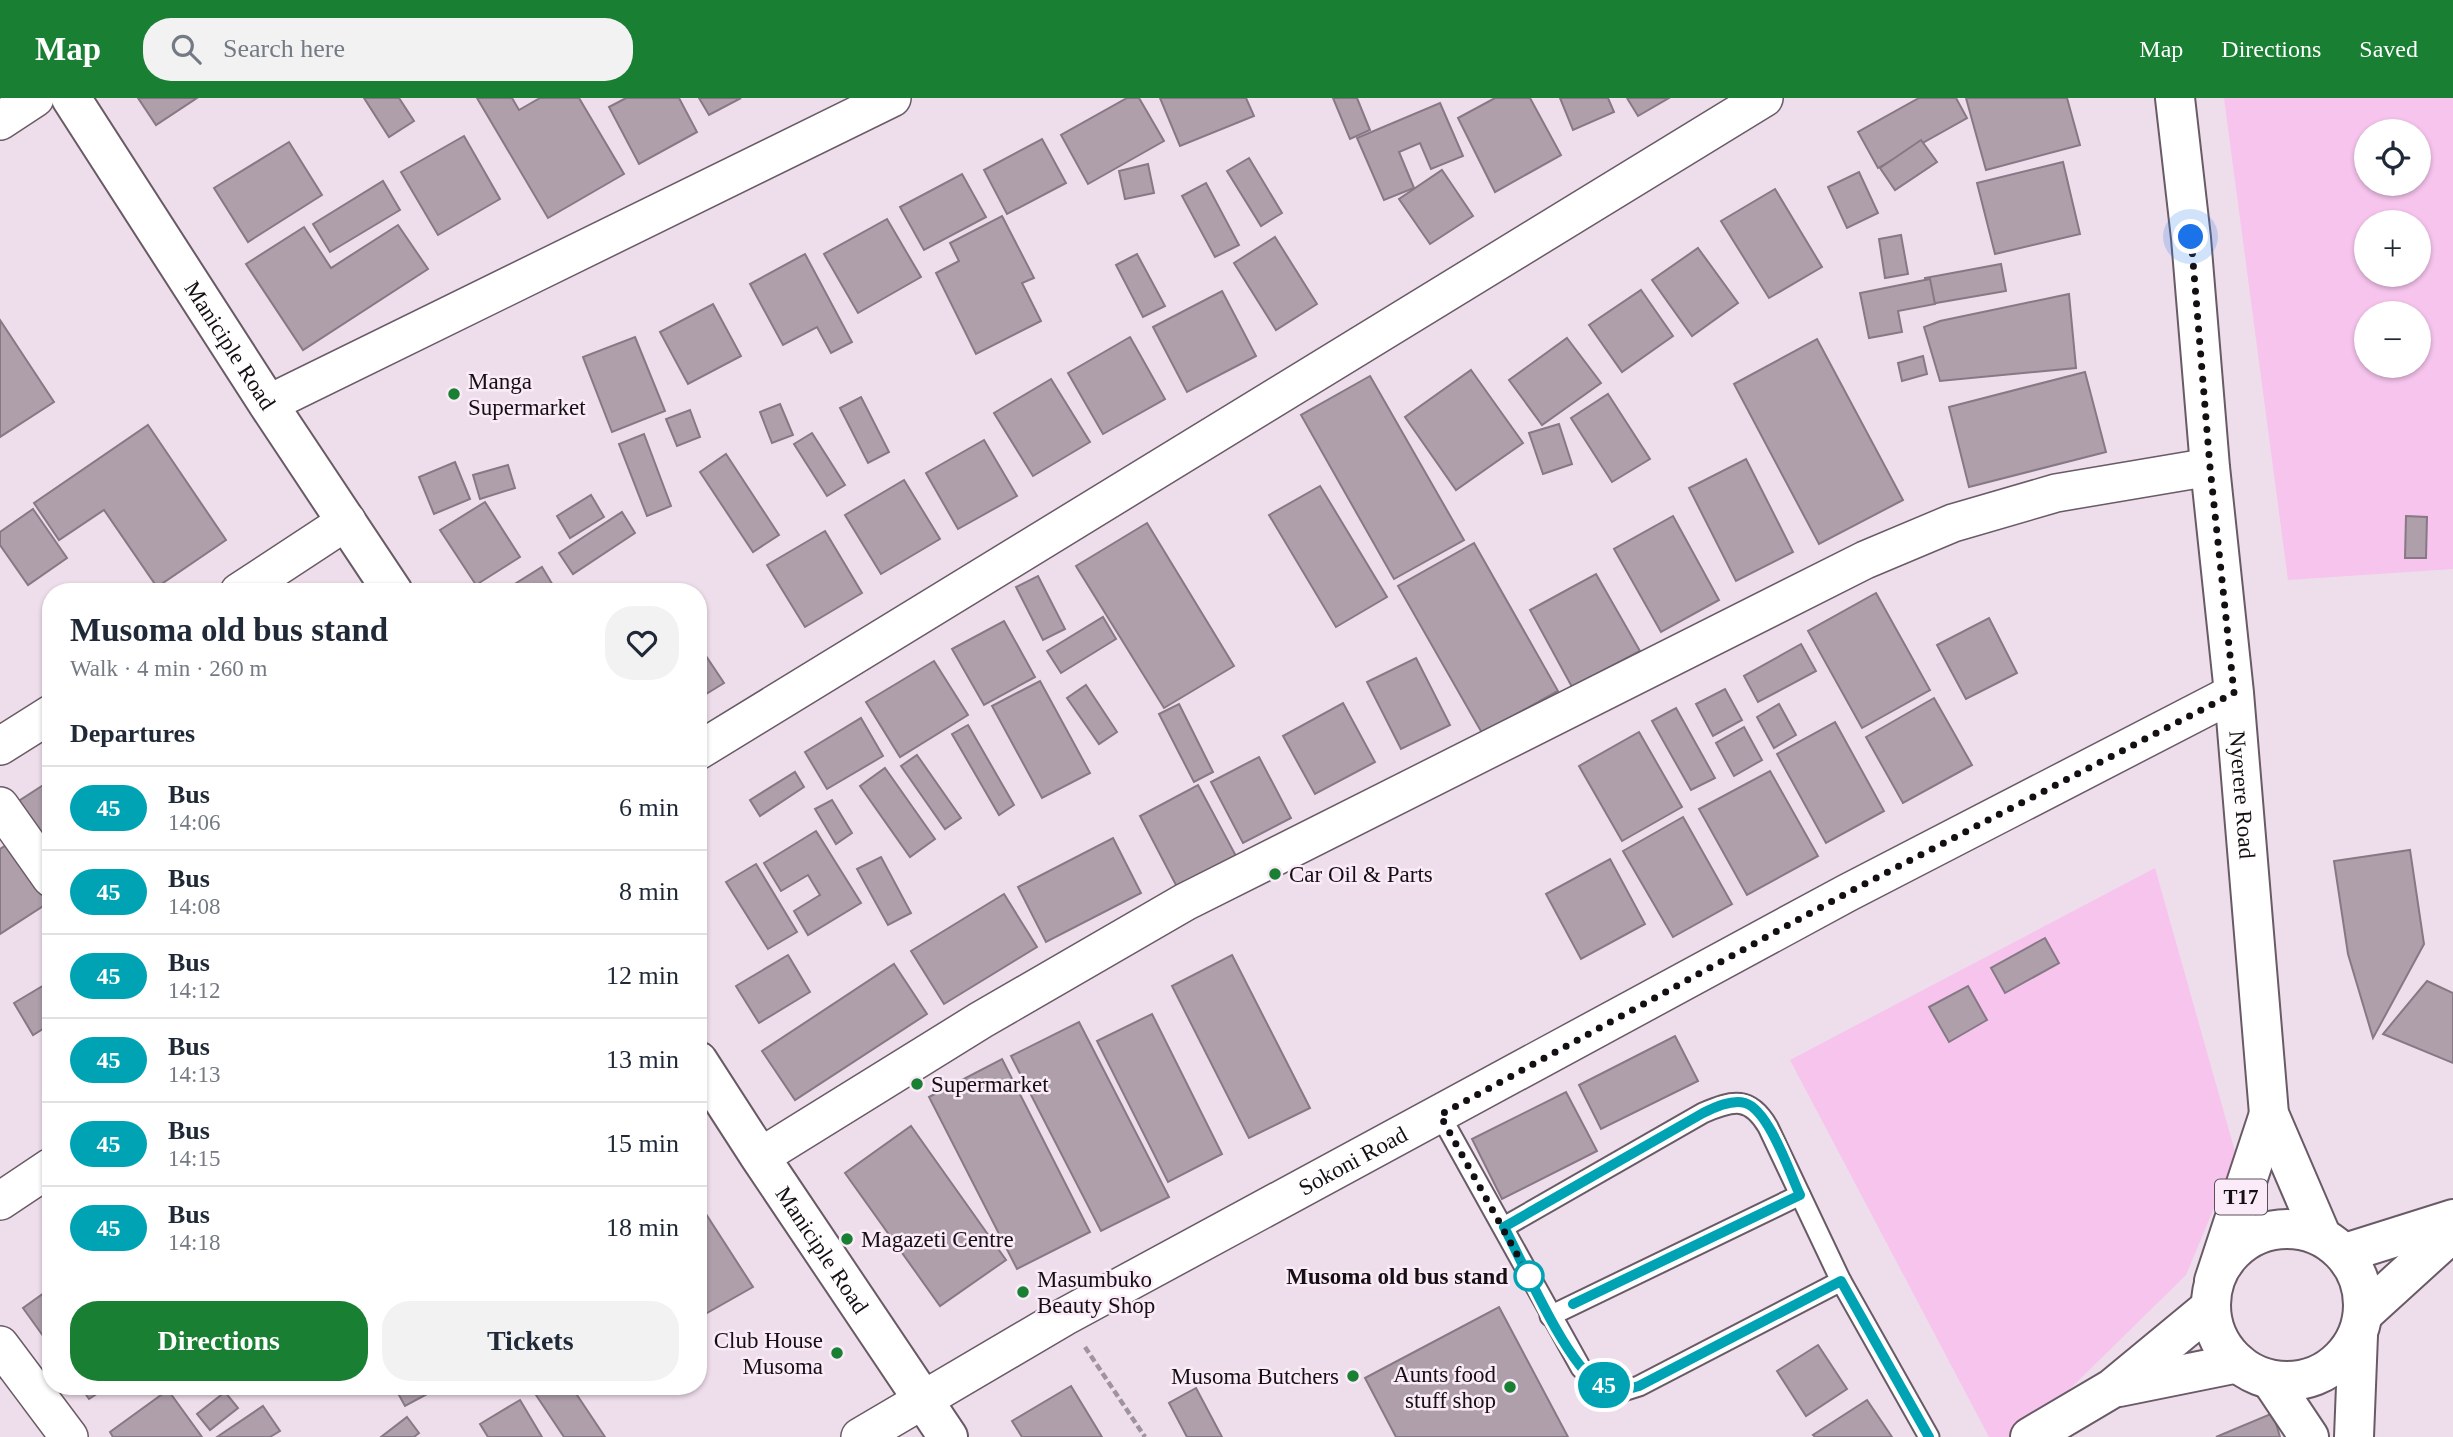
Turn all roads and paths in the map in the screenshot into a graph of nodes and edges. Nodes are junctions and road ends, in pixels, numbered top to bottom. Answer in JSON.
{"nodes":[{"id":1,"x":34,"y":98,"type":"edge"},
{"id":2,"x":71,"y":98,"type":"edge"},
{"id":3,"x":892,"y":98,"type":"edge"},
{"id":4,"x":1764,"y":98,"type":"edge"},
{"id":5,"x":2175,"y":98,"type":"edge"},
{"id":6,"x":0,"y":121,"type":"edge"},
{"id":7,"x":268,"y":404,"type":"junction"},
{"id":8,"x":2210,"y":467,"type":"junction"},
{"id":9,"x":347,"y":521,"type":"junction"},
{"id":10,"x":253,"y":583,"type":"edge"},
{"id":11,"x":387,"y":583,"type":"edge"},
{"id":12,"x":2234,"y":693,"type":"junction"},
{"id":13,"x":42,"y":720,"type":"edge"},
{"id":14,"x":707,"y":745,"type":"edge"},
{"id":15,"x":0,"y":746,"type":"edge"},
{"id":16,"x":0,"y":806,"type":"edge"},
{"id":17,"x":42,"y":865,"type":"edge"},
{"id":18,"x":707,"y":1075,"type":"edge"},
{"id":19,"x":2269,"y":1114,"type":"junction"},
{"id":20,"x":1440,"y":1115,"type":"junction"},
{"id":21,"x":760,"y":1157,"type":"junction"},
{"id":22,"x":42,"y":1173,"type":"edge"},
{"id":23,"x":1800,"y":1195,"type":"junction"},
{"id":24,"x":0,"y":1201,"type":"edge"},
{"id":25,"x":2453,"y":1219,"type":"edge"},
{"id":26,"x":1504,"y":1227,"type":"junction"},
{"id":27,"x":2453,"y":1232,"type":"edge"},
{"id":28,"x":2333,"y":1244,"type":"junction"},
{"id":29,"x":1841,"y":1281,"type":"junction"},
{"id":30,"x":2212,"y":1294,"type":"junction"},
{"id":31,"x":1550,"y":1316,"type":"junction"},
{"id":32,"x":1065,"y":1317,"type":"junction"},
{"id":33,"x":2361,"y":1324,"type":"junction"},
{"id":34,"x":0,"y":1345,"type":"edge"},
{"id":35,"x":2255,"y":1371,"type":"junction"},
{"id":36,"x":2113,"y":1388,"type":"junction"},
{"id":37,"x":923,"y":1398,"type":"junction"},
{"id":38,"x":2042,"y":1434,"type":"edge"},
{"id":39,"x":68,"y":1437,"type":"edge"},
{"id":40,"x":860,"y":1437,"type":"edge"},
{"id":41,"x":948,"y":1437,"type":"edge"},
{"id":42,"x":1145,"y":1437,"type":"edge"},
{"id":43,"x":1929,"y":1437,"type":"edge"},
{"id":44,"x":2309,"y":1437,"type":"edge"},
{"id":45,"x":2354,"y":1437,"type":"edge"}],
"edges":[{"from":1,"to":6,"type":"street"},
{"from":2,"to":7,"type":"street","name":"Maniciple Road"},
{"from":3,"to":7,"type":"street"},
{"from":4,"to":14,"type":"street"},
{"from":5,"to":8,"type":"street","name":"Nyerere Road","number":"T17"},
{"from":7,"to":9,"type":"street","name":"Maniciple Road"},
{"from":8,"to":12,"type":"street","name":"Nyerere Road","number":"T17"},
{"from":8,"to":21,"type":"street"},
{"from":9,"to":10,"type":"street"},
{"from":9,"to":11,"type":"street","name":"Maniciple Road"},
{"from":12,"to":19,"type":"street","name":"Nyerere Road","number":"T17"},
{"from":12,"to":20,"type":"street","name":"Sokoni Road"},
{"from":13,"to":15,"type":"street"},
{"from":16,"to":17,"type":"street"},
{"from":18,"to":21,"type":"street","name":"Maniciple Road"},
{"from":19,"to":28,"type":"street","number":"T17"},
{"from":19,"to":30,"type":"street","number":"T17"},
{"from":20,"to":26,"type":"lane"},
{"from":20,"to":32,"type":"street","name":"Sokoni Road"},
{"from":21,"to":37,"type":"street","name":"Maniciple Road"},
{"from":22,"to":24,"type":"street"},
{"from":23,"to":26,"type":"lane"},
{"from":23,"to":29,"type":"lane"},
{"from":23,"to":31,"type":"lane"},
{"from":25,"to":28,"type":"street"},
{"from":26,"to":31,"type":"lane"},
{"from":27,"to":33,"type":"street"},
{"from":28,"to":30,"type":"street"},
{"from":28,"to":33,"type":"street"},
{"from":29,"to":31,"type":"lane"},
{"from":29,"to":43,"type":"lane"},
{"from":30,"to":35,"type":"street"},
{"from":30,"to":36,"type":"street"},
{"from":32,"to":37,"type":"street","name":"Sokoni Road"},
{"from":32,"to":42,"type":"path"},
{"from":33,"to":35,"type":"street"},
{"from":33,"to":45,"type":"street"},
{"from":34,"to":39,"type":"street"},
{"from":35,"to":36,"type":"street"},
{"from":35,"to":44,"type":"street"},
{"from":36,"to":38,"type":"street"},
{"from":37,"to":40,"type":"street","name":"Sokoni Road"},
{"from":37,"to":41,"type":"street","name":"Maniciple Road"}]}
